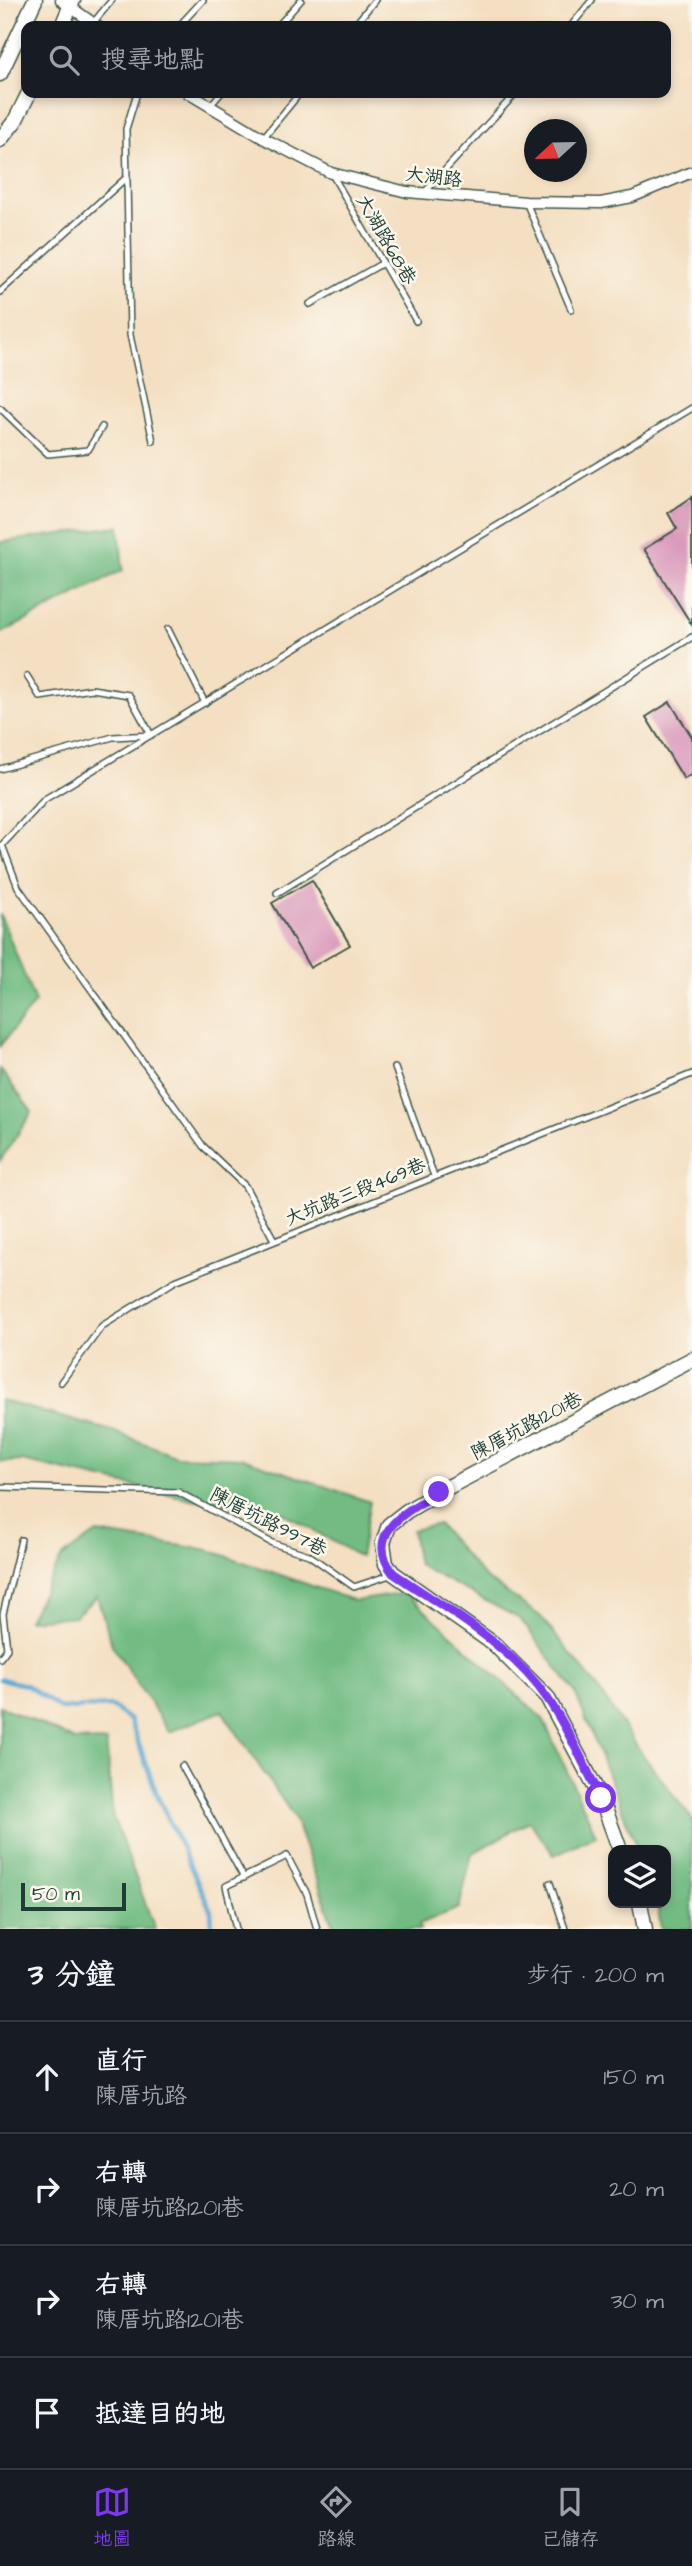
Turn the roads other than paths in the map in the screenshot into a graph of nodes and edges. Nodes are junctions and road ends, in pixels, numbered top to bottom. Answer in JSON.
{"nodes":[{"id":1,"x":36,"y":0,"type":"edge"},
{"id":2,"x":112,"y":0,"type":"edge"},
{"id":3,"x":203,"y":0,"type":"edge"},
{"id":4,"x":301,"y":0,"type":"edge"},
{"id":5,"x":375,"y":0,"type":"edge"},
{"id":6,"x":592,"y":0,"type":"edge"},
{"id":7,"x":68,"y":2,"type":"edge"},
{"id":8,"x":26,"y":21,"type":"edge"},
{"id":9,"x":63,"y":21,"type":"edge"},
{"id":10,"x":90,"y":21,"type":"edge"},
{"id":11,"x":98,"y":21,"type":"edge"},
{"id":12,"x":184,"y":21,"type":"edge"},
{"id":13,"x":282,"y":21,"type":"edge"},
{"id":14,"x":358,"y":21,"type":"edge"},
{"id":15,"x":575,"y":21,"type":"edge"},
{"id":16,"x":21,"y":31,"type":"edge"},
{"id":17,"x":0,"y":74,"type":"edge"},
{"id":18,"x":26,"y":98,"type":"edge"},
{"id":19,"x":136,"y":98,"type":"edge"},
{"id":20,"x":196,"y":98,"type":"edge"},
{"id":21,"x":217,"y":98,"type":"edge"},
{"id":22,"x":296,"y":98,"type":"edge"},
{"id":23,"x":511,"y":98,"type":"edge"},
{"id":24,"x":210,"y":106,"type":"junction"},
{"id":25,"x":263,"y":138,"type":"junction"},
{"id":26,"x":0,"y":140,"type":"edge"},
{"id":27,"x":692,"y":172,"type":"edge"},
{"id":28,"x":331,"y":173,"type":"junction"},
{"id":29,"x":127,"y":177,"type":"junction"},
{"id":30,"x":425,"y":193,"type":"junction"},
{"id":31,"x":526,"y":202,"type":"junction"},
{"id":32,"x":383,"y":263,"type":"junction"},
{"id":33,"x":0,"y":292,"type":"edge"},
{"id":34,"x":310,"y":304,"type":"dead end"},
{"id":35,"x":571,"y":309,"type":"dead end"},
{"id":36,"x":416,"y":321,"type":"dead end"},
{"id":37,"x":0,"y":408,"type":"edge"},
{"id":38,"x":692,"y":408,"type":"edge"},
{"id":39,"x":103,"y":427,"type":"dead end"},
{"id":40,"x":153,"y":441,"type":"dead end"},
{"id":41,"x":168,"y":629,"type":"dead end"},
{"id":42,"x":692,"y":637,"type":"edge"},
{"id":43,"x":27,"y":676,"type":"dead end"},
{"id":44,"x":205,"y":703,"type":"junction"},
{"id":45,"x":151,"y":735,"type":"junction"},
{"id":46,"x":0,"y":769,"type":"edge"},
{"id":47,"x":1,"y":845,"type":"edge"},
{"id":48,"x":277,"y":893,"type":"dead end"},
{"id":49,"x":396,"y":1068,"type":"dead end"},
{"id":50,"x":692,"y":1074,"type":"edge"},
{"id":51,"x":434,"y":1176,"type":"junction"},
{"id":52,"x":274,"y":1240,"type":"junction"},
{"id":53,"x":692,"y":1359,"type":"edge"},
{"id":54,"x":61,"y":1382,"type":"dead end"},
{"id":55,"x":0,"y":1487,"type":"edge"},
{"id":56,"x":21,"y":1540,"type":"dead end"},
{"id":57,"x":393,"y":1573,"type":"junction"},
{"id":58,"x":0,"y":1658,"type":"edge"},
{"id":59,"x":182,"y":1766,"type":"dead end"},
{"id":60,"x":618,"y":1845,"type":"edge"},
{"id":61,"x":244,"y":1878,"type":"junction"},
{"id":62,"x":550,"y":1883,"type":"dead end"},
{"id":63,"x":641,"y":1908,"type":"edge"},
{"id":64,"x":236,"y":1929,"type":"edge"},
{"id":65,"x":317,"y":1929,"type":"edge"},
{"id":66,"x":565,"y":1929,"type":"edge"},
{"id":67,"x":645,"y":1929,"type":"edge"}],
"edges":[{"from":1,"to":8,"type":"street"},
{"from":2,"to":11,"type":"lane"},
{"from":3,"to":12,"type":"lane"},
{"from":4,"to":13,"type":"lane"},
{"from":5,"to":14,"type":"lane"},
{"from":6,"to":15,"type":"lane"},
{"from":7,"to":9,"type":"street"},
{"from":7,"to":10,"type":"street"},
{"from":16,"to":17,"type":"street"},
{"from":18,"to":26,"type":"street"},
{"from":19,"to":29,"type":"lane"},
{"from":20,"to":24,"type":"street","name":"大湖路"},
{"from":21,"to":24,"type":"lane"},
{"from":22,"to":25,"type":"lane"},
{"from":23,"to":30,"type":"lane"},
{"from":24,"to":25,"type":"street","name":"大湖路"},
{"from":25,"to":28,"type":"street","name":"大湖路"},
{"from":27,"to":31,"type":"street","name":"大湖路"},
{"from":28,"to":30,"type":"street","name":"大湖路"},
{"from":28,"to":32,"type":"lane","name":"大湖路68巷"},
{"from":29,"to":33,"type":"lane"},
{"from":29,"to":40,"type":"lane"},
{"from":30,"to":31,"type":"street","name":"大湖路"},
{"from":31,"to":35,"type":"lane"},
{"from":32,"to":34,"type":"lane"},
{"from":32,"to":36,"type":"lane","name":"大湖路68巷"},
{"from":37,"to":39,"type":"lane"},
{"from":38,"to":44,"type":"lane"},
{"from":41,"to":44,"type":"lane"},
{"from":42,"to":48,"type":"lane"},
{"from":43,"to":45,"type":"lane"},
{"from":44,"to":45,"type":"lane"},
{"from":45,"to":46,"type":"lane"},
{"from":45,"to":47,"type":"lane"},
{"from":47,"to":52,"type":"lane"},
{"from":49,"to":51,"type":"lane"},
{"from":50,"to":51,"type":"lane","name":"大坑路三段469巷"},
{"from":51,"to":52,"type":"lane","name":"大坑路三段469巷"},
{"from":52,"to":54,"type":"lane","name":"大坑路三段469巷"},
{"from":53,"to":57,"type":"street","name":"陳厝坑路1201巷"},
{"from":55,"to":57,"type":"lane","name":"陳厝坑路997巷"},
{"from":56,"to":58,"type":"lane"},
{"from":57,"to":60,"type":"street"},
{"from":59,"to":61,"type":"lane"},
{"from":61,"to":64,"type":"lane"},
{"from":61,"to":65,"type":"lane"},
{"from":62,"to":66,"type":"lane"},
{"from":63,"to":67,"type":"street"}]}
